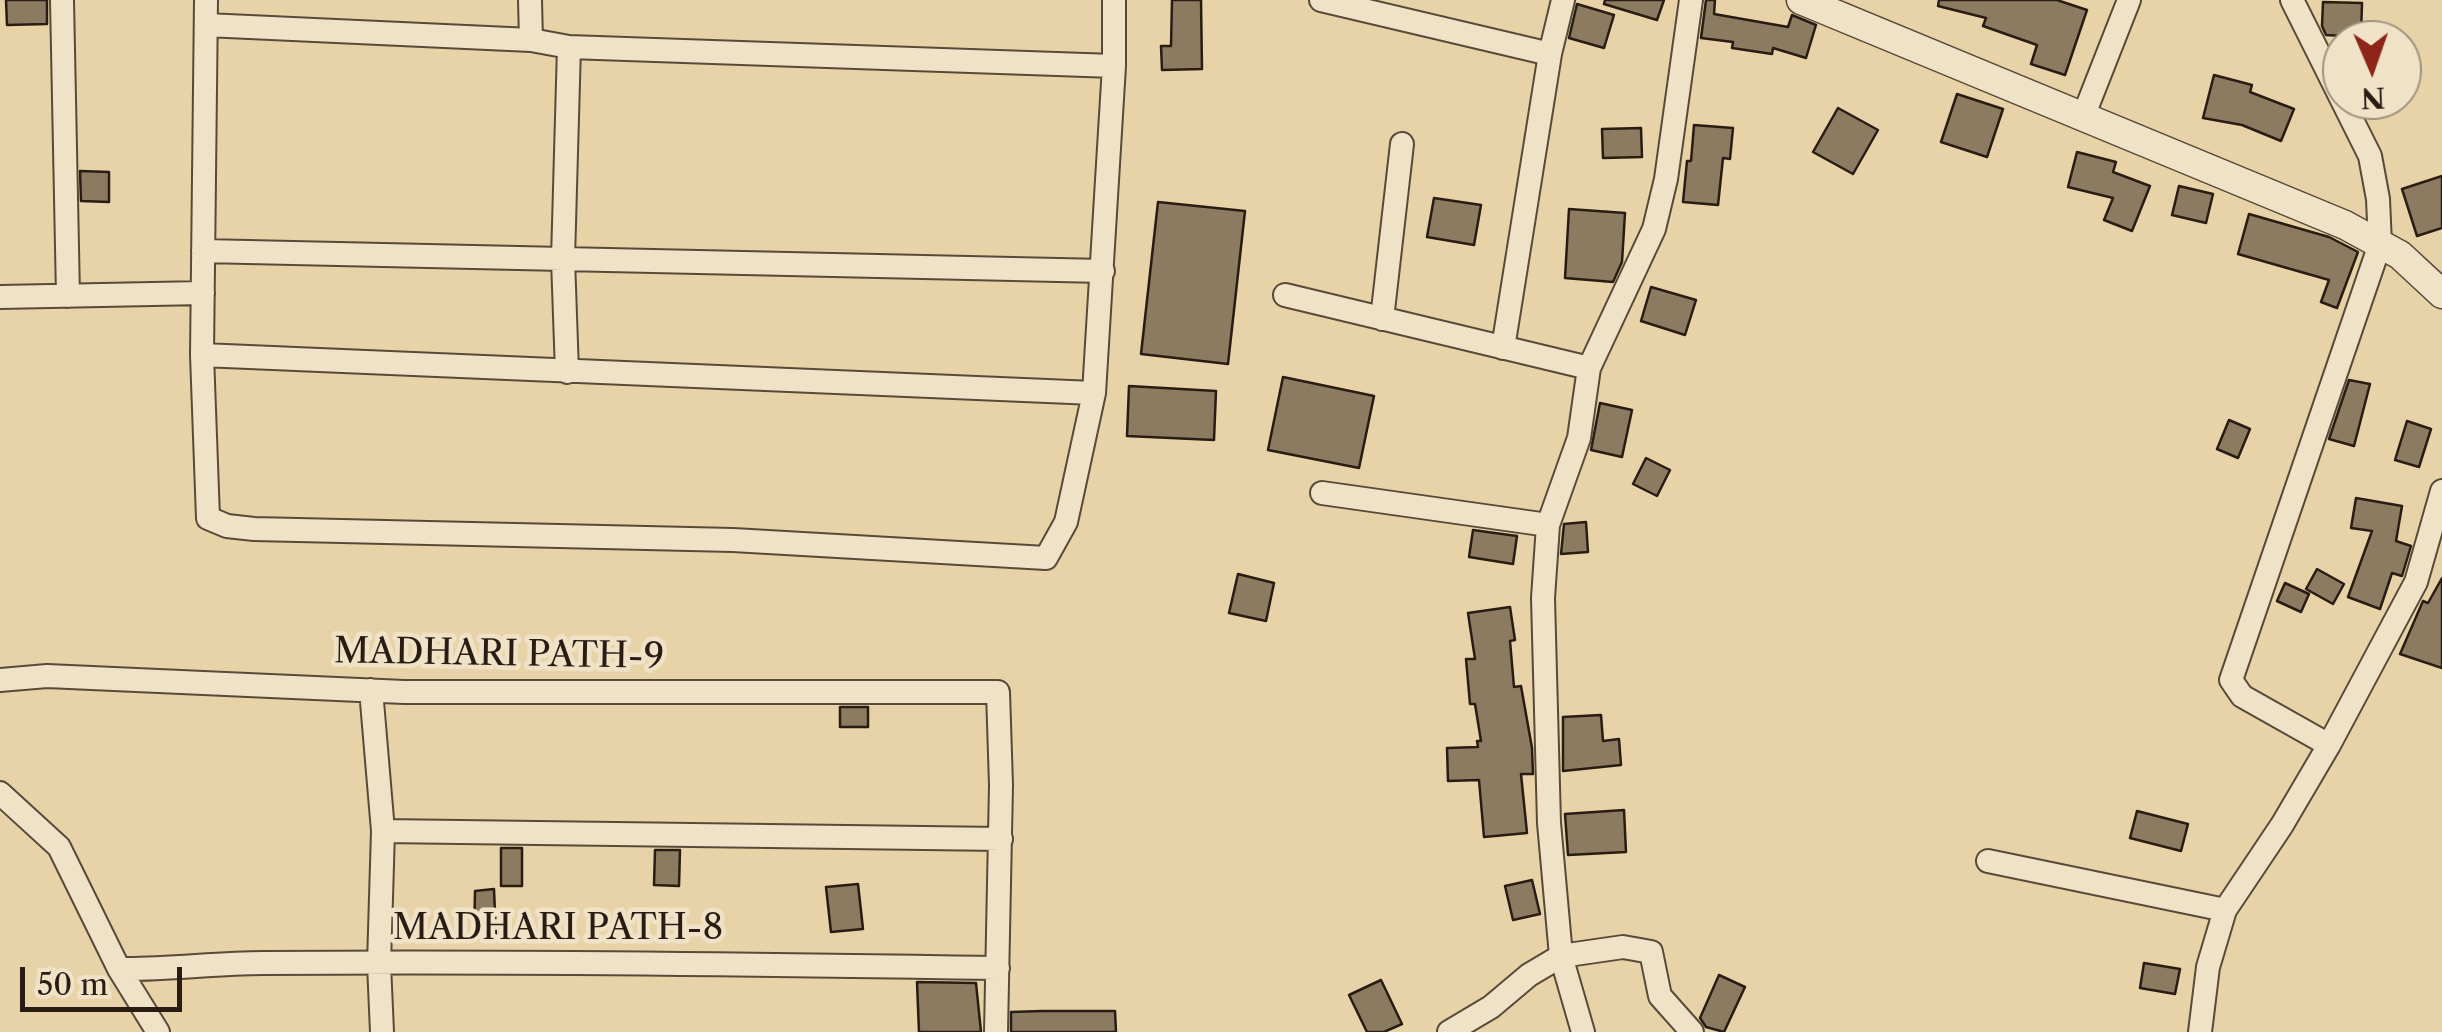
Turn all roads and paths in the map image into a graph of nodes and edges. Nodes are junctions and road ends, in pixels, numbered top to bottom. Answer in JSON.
{"nodes":[{"id":1,"x":62,"y":0,"type":"edge"},
{"id":2,"x":206,"y":0,"type":"edge"},
{"id":3,"x":530,"y":0,"type":"edge"},
{"id":4,"x":1114,"y":0,"type":"edge"},
{"id":5,"x":1321,"y":0,"type":"edge"},
{"id":6,"x":1562,"y":0,"type":"edge"},
{"id":7,"x":1690,"y":0,"type":"edge"},
{"id":8,"x":1801,"y":0,"type":"edge"},
{"id":9,"x":2129,"y":0,"type":"edge"},
{"id":10,"x":2292,"y":0,"type":"edge"},
{"id":11,"x":206,"y":25,"type":"junction"},
{"id":12,"x":531,"y":40,"type":"junction"},
{"id":13,"x":569,"y":47,"type":"junction"},
{"id":14,"x":1550,"y":54,"type":"junction"},
{"id":15,"x":2322,"y":60,"type":"edge"},
{"id":16,"x":1114,"y":66,"type":"junction"},
{"id":17,"x":2083,"y":117,"type":"junction"},
{"id":18,"x":2352,"y":120,"type":"edge"},
{"id":19,"x":1402,"y":144,"type":"dead end"},
{"id":20,"x":2380,"y":244,"type":"junction"},
{"id":21,"x":203,"y":252,"type":"junction"},
{"id":22,"x":563,"y":259,"type":"junction"},
{"id":23,"x":1102,"y":272,"type":"junction"},
{"id":24,"x":202,"y":294,"type":"junction"},
{"id":25,"x":2442,"y":294,"type":"edge"},
{"id":26,"x":1284,"y":295,"type":"dead end"},
{"id":27,"x":68,"y":296,"type":"junction"},
{"id":28,"x":0,"y":297,"type":"edge"},
{"id":29,"x":1382,"y":318,"type":"junction"},
{"id":30,"x":1503,"y":348,"type":"junction"},
{"id":31,"x":202,"y":356,"type":"junction"},
{"id":32,"x":1589,"y":368,"type":"junction"},
{"id":33,"x":567,"y":372,"type":"junction"},
{"id":34,"x":1094,"y":393,"type":"junction"},
{"id":35,"x":2442,"y":491,"type":"edge"},
{"id":36,"x":1322,"y":493,"type":"dead end"},
{"id":37,"x":1548,"y":525,"type":"junction"},
{"id":38,"x":0,"y":680,"type":"edge"},
{"id":39,"x":371,"y":690,"type":"junction"},
{"id":40,"x":2329,"y":745,"type":"junction"},
{"id":41,"x":0,"y":793,"type":"edge"},
{"id":42,"x":383,"y":831,"type":"junction"},
{"id":43,"x":1001,"y":838,"type":"junction"},
{"id":44,"x":1988,"y":861,"type":"dead end"},
{"id":45,"x":2226,"y":910,"type":"junction"},
{"id":46,"x":1561,"y":956,"type":"junction"},
{"id":47,"x":380,"y":964,"type":"junction"},
{"id":48,"x":998,"y":968,"type":"junction"},
{"id":49,"x":119,"y":969,"type":"junction"},
{"id":50,"x":158,"y":1032,"type":"edge"},
{"id":51,"x":382,"y":1032,"type":"edge"},
{"id":52,"x":996,"y":1032,"type":"edge"},
{"id":53,"x":1449,"y":1032,"type":"edge"},
{"id":54,"x":1583,"y":1032,"type":"edge"},
{"id":55,"x":1692,"y":1032,"type":"edge"},
{"id":56,"x":2200,"y":1032,"type":"edge"}],
"edges":[{"from":1,"to":27,"type":"street"},
{"from":2,"to":11,"type":"street"},
{"from":3,"to":12,"type":"street"},
{"from":4,"to":16,"type":"street"},
{"from":5,"to":14,"type":"street"},
{"from":6,"to":14,"type":"street"},
{"from":7,"to":32,"type":"street"},
{"from":8,"to":17,"type":"street"},
{"from":9,"to":17,"type":"street"},
{"from":10,"to":15,"type":"street"},
{"from":11,"to":12,"type":"street"},
{"from":11,"to":21,"type":"street"},
{"from":12,"to":13,"type":"street"},
{"from":13,"to":16,"type":"street"},
{"from":13,"to":22,"type":"street"},
{"from":14,"to":30,"type":"street"},
{"from":16,"to":23,"type":"street"},
{"from":17,"to":20,"type":"street"},
{"from":18,"to":20,"type":"street"},
{"from":19,"to":29,"type":"street"},
{"from":20,"to":25,"type":"street"},
{"from":20,"to":40,"type":"street"},
{"from":21,"to":22,"type":"street"},
{"from":21,"to":24,"type":"street"},
{"from":22,"to":23,"type":"street"},
{"from":22,"to":33,"type":"street"},
{"from":23,"to":34,"type":"street"},
{"from":24,"to":27,"type":"street"},
{"from":24,"to":31,"type":"street"},
{"from":26,"to":29,"type":"street"},
{"from":27,"to":28,"type":"street"},
{"from":29,"to":30,"type":"street"},
{"from":30,"to":32,"type":"street"},
{"from":31,"to":33,"type":"street"},
{"from":31,"to":34,"type":"street"},
{"from":32,"to":37,"type":"street"},
{"from":33,"to":34,"type":"street"},
{"from":35,"to":40,"type":"street"},
{"from":36,"to":37,"type":"street"},
{"from":37,"to":46,"type":"street"},
{"from":38,"to":39,"type":"street","name":"MADHARI PATH-9"},
{"from":39,"to":42,"type":"street"},
{"from":39,"to":43,"type":"street","name":"MADHARI PATH-9"},
{"from":40,"to":45,"type":"street"},
{"from":41,"to":49,"type":"street"},
{"from":42,"to":43,"type":"street"},
{"from":42,"to":47,"type":"street"},
{"from":43,"to":48,"type":"street"},
{"from":44,"to":45,"type":"street"},
{"from":45,"to":56,"type":"street"},
{"from":46,"to":53,"type":"street"},
{"from":46,"to":54,"type":"street"},
{"from":46,"to":55,"type":"street"},
{"from":47,"to":48,"type":"street","name":"MADHARI PATH-8"},
{"from":47,"to":49,"type":"street","name":"MADHARI PATH-8"},
{"from":47,"to":51,"type":"street"},
{"from":48,"to":52,"type":"street"},
{"from":49,"to":50,"type":"street"}]}
